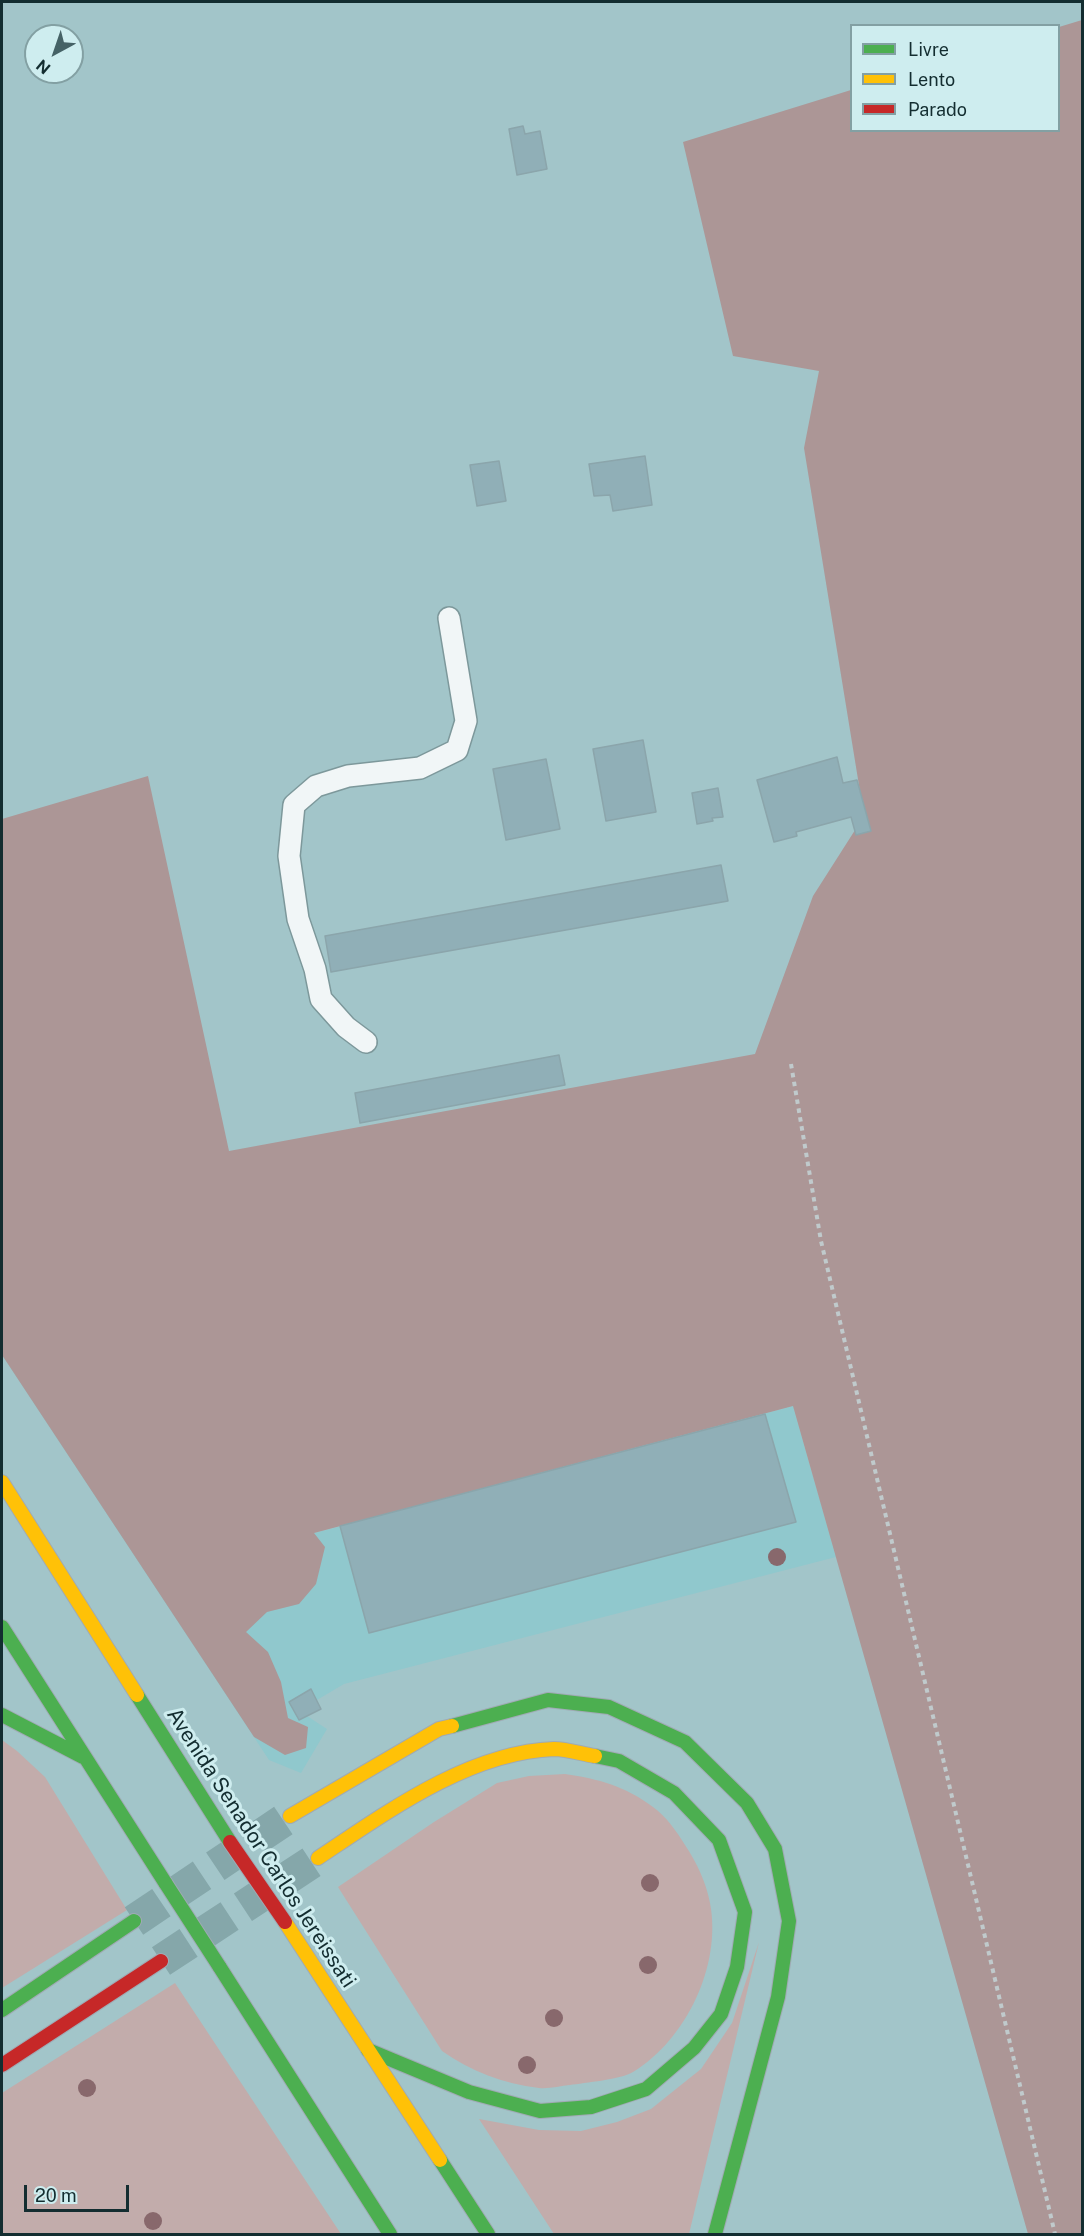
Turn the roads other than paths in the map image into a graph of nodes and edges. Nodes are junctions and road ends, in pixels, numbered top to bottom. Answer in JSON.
{"nodes":[{"id":1,"x":449,"y":618,"type":"dead end"},
{"id":2,"x":366,"y":1042,"type":"dead end"},
{"id":3,"x":2,"y":1482,"type":"edge"},
{"id":4,"x":2,"y":1627,"type":"edge"},
{"id":5,"x":2,"y":1715,"type":"edge"},
{"id":6,"x":84,"y":1758,"type":"junction"},
{"id":7,"x":290,"y":1816,"type":"tunnel mouth"},
{"id":8,"x":318,"y":1858,"type":"tunnel mouth"},
{"id":9,"x":134,"y":1921,"type":"tunnel mouth"},
{"id":10,"x":161,"y":1961,"type":"tunnel mouth"},
{"id":11,"x":2,"y":2010,"type":"edge"},
{"id":12,"x":368,"y":2050,"type":"junction"},
{"id":13,"x":2,"y":2065,"type":"edge"},
{"id":14,"x":390,"y":2235,"type":"edge"},
{"id":15,"x":488,"y":2235,"type":"edge"},
{"id":16,"x":715,"y":2235,"type":"edge"}],
"edges":[{"from":1,"to":2,"type":"lane"},
{"from":3,"to":12,"type":"main road","name":"Avenida Senador Carlos Jereissati","bridge":true},
{"from":4,"to":6,"type":"main road"},
{"from":5,"to":6,"type":"main road"},
{"from":6,"to":14,"type":"main road","bridge":true},
{"from":7,"to":16,"type":"main road"},
{"from":8,"to":12,"type":"main road"},
{"from":9,"to":11,"type":"main road"},
{"from":10,"to":13,"type":"main road"},
{"from":12,"to":15,"type":"main road","name":"Avenida Senador Carlos Jereissati"}]}
